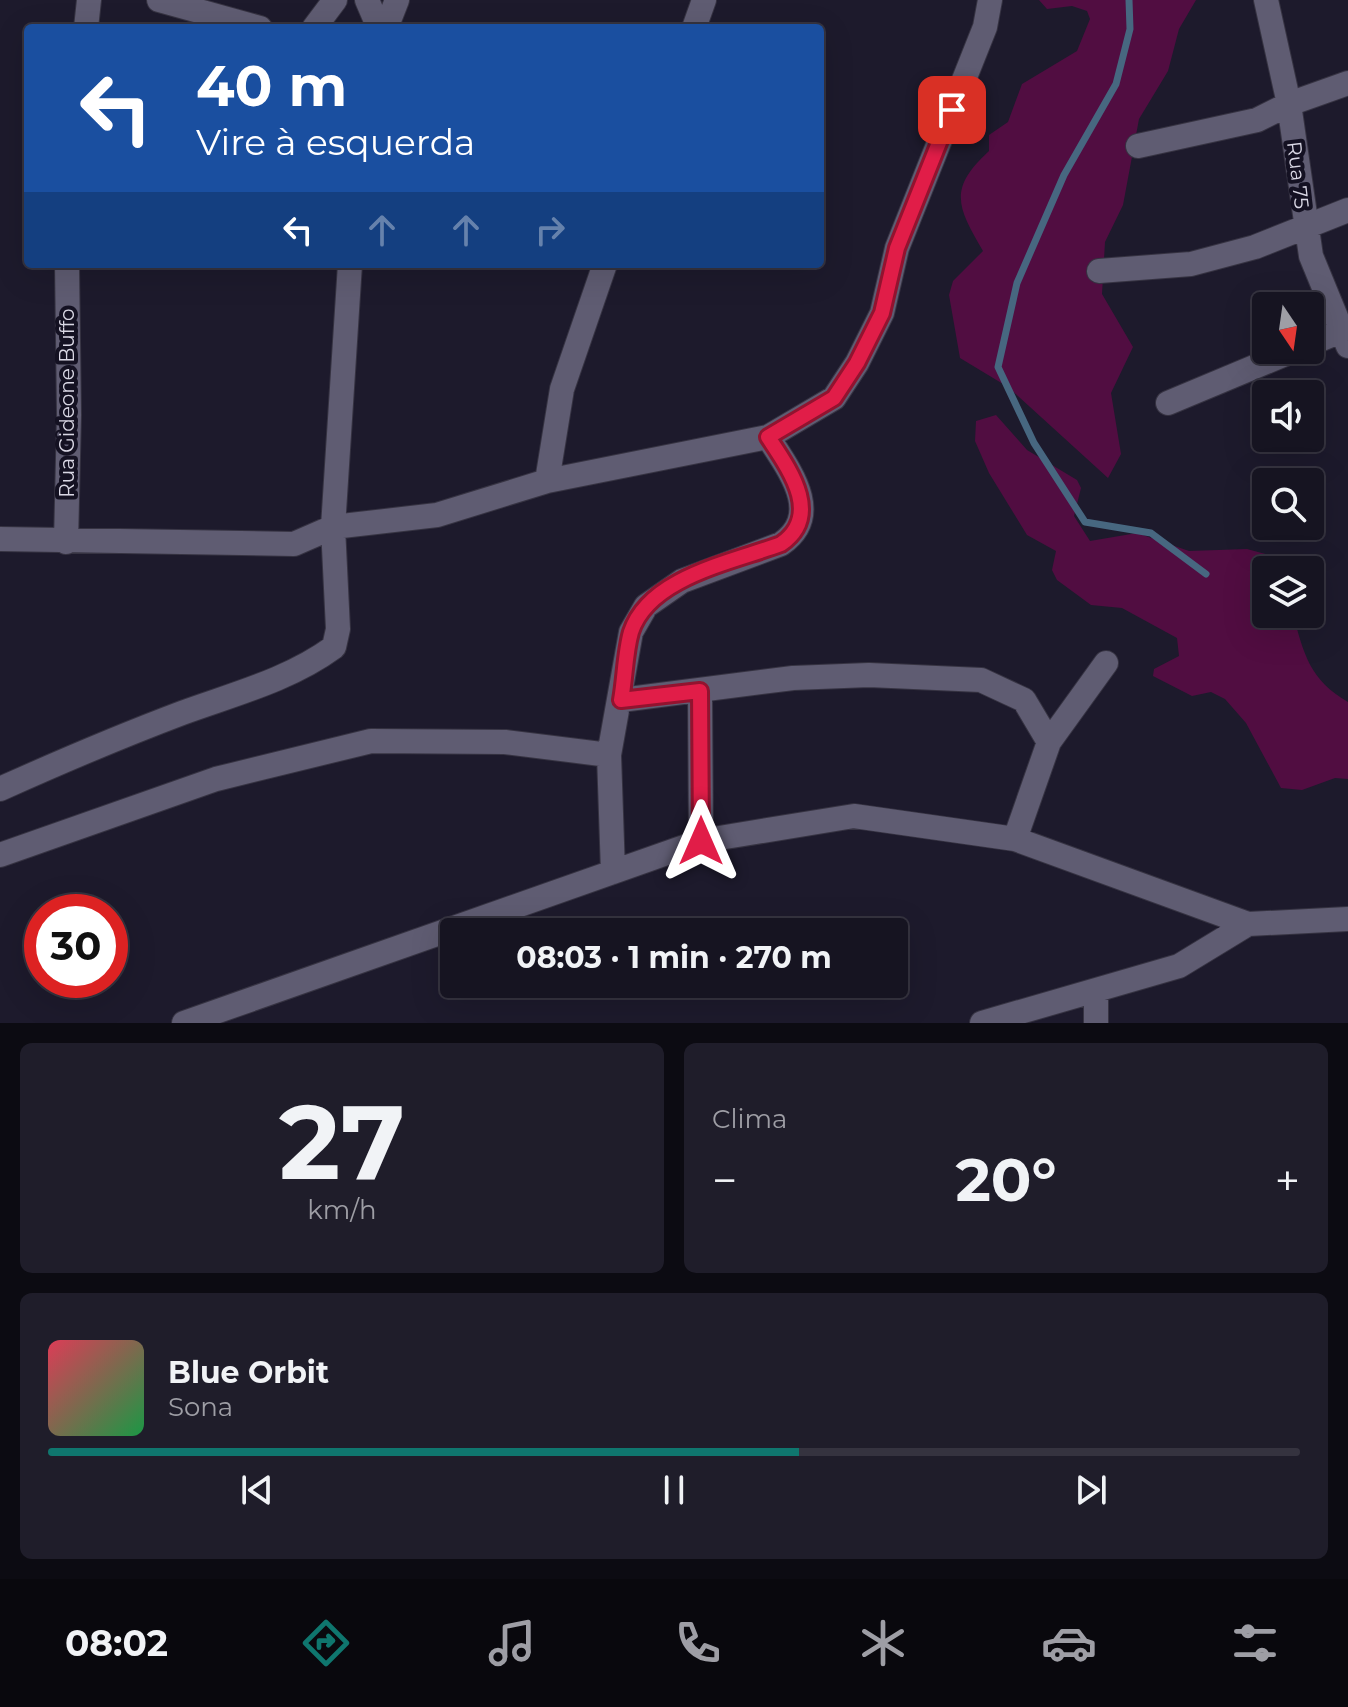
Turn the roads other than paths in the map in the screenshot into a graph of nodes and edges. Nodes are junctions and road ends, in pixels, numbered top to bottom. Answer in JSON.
{"nodes":[{"id":1,"x":89,"y":0,"type":"edge"},
{"id":2,"x":159,"y":0,"type":"edge"},
{"id":3,"x":335,"y":0,"type":"edge"},
{"id":4,"x":367,"y":0,"type":"edge"},
{"id":5,"x":397,"y":0,"type":"edge"},
{"id":6,"x":704,"y":0,"type":"edge"},
{"id":7,"x":990,"y":0,"type":"edge"},
{"id":8,"x":1266,"y":0,"type":"edge"},
{"id":9,"x":86,"y":24,"type":"edge"},
{"id":10,"x":246,"y":24,"type":"edge"},
{"id":11,"x":317,"y":24,"type":"edge"},
{"id":12,"x":377,"y":24,"type":"edge"},
{"id":13,"x":388,"y":24,"type":"edge"},
{"id":14,"x":695,"y":24,"type":"edge"},
{"id":15,"x":1348,"y":83,"type":"edge"},
{"id":16,"x":1289,"y":104,"type":"junction"},
{"id":17,"x":1138,"y":146,"type":"dead end"},
{"id":18,"x":1348,"y":210,"type":"edge"},
{"id":19,"x":1305,"y":228,"type":"junction"},
{"id":20,"x":67,"y":268,"type":"edge"},
{"id":21,"x":350,"y":268,"type":"edge"},
{"id":22,"x":604,"y":268,"type":"edge"},
{"id":23,"x":1099,"y":271,"type":"dead end"},
{"id":24,"x":1344,"y":338,"type":"edge"},
{"id":25,"x":1324,"y":342,"type":"edge"},
{"id":26,"x":1261,"y":364,"type":"edge"},
{"id":27,"x":1168,"y":403,"type":"dead end"},
{"id":28,"x":768,"y":437,"type":"junction"},
{"id":29,"x":547,"y":481,"type":"junction"},
{"id":30,"x":333,"y":527,"type":"junction"},
{"id":31,"x":0,"y":539,"type":"edge"},
{"id":32,"x":66,"y":542,"type":"junction"},
{"id":33,"x":1106,"y":663,"type":"dead end"},
{"id":34,"x":700,"y":691,"type":"junction"},
{"id":35,"x":621,"y":700,"type":"junction"},
{"id":36,"x":1049,"y":742,"type":"junction"},
{"id":37,"x":609,"y":755,"type":"junction"},
{"id":38,"x":0,"y":789,"type":"edge"},
{"id":39,"x":1015,"y":839,"type":"junction"},
{"id":40,"x":701,"y":841,"type":"junction"},
{"id":41,"x":0,"y":855,"type":"edge"},
{"id":42,"x":613,"y":872,"type":"junction"},
{"id":43,"x":1348,"y":919,"type":"edge"},
{"id":44,"x":1248,"y":924,"type":"junction"},
{"id":45,"x":1096,"y":992,"type":"junction"},
{"id":46,"x":184,"y":1023,"type":"edge"},
{"id":47,"x":982,"y":1023,"type":"edge"},
{"id":48,"x":1096,"y":1023,"type":"edge"}],
"edges":[{"from":1,"to":9,"type":"street"},
{"from":2,"to":10,"type":"street"},
{"from":3,"to":11,"type":"street"},
{"from":4,"to":12,"type":"street"},
{"from":5,"to":13,"type":"street"},
{"from":6,"to":14,"type":"street"},
{"from":7,"to":28,"type":"street"},
{"from":8,"to":16,"type":"street","name":"Rua 75"},
{"from":15,"to":16,"type":"street"},
{"from":16,"to":17,"type":"street"},
{"from":16,"to":19,"type":"street","name":"Rua 75"},
{"from":18,"to":19,"type":"street"},
{"from":19,"to":23,"type":"street"},
{"from":19,"to":24,"type":"street","name":"Rua 75"},
{"from":20,"to":32,"type":"street","name":"Rua Gideone Buffo"},
{"from":21,"to":30,"type":"street"},
{"from":22,"to":29,"type":"street"},
{"from":24,"to":25,"type":"street"},
{"from":26,"to":27,"type":"street"},
{"from":28,"to":29,"type":"street"},
{"from":28,"to":35,"type":"street"},
{"from":29,"to":30,"type":"street"},
{"from":30,"to":32,"type":"street"},
{"from":30,"to":38,"type":"street"},
{"from":31,"to":32,"type":"street"},
{"from":33,"to":36,"type":"street"},
{"from":34,"to":35,"type":"street"},
{"from":34,"to":36,"type":"street"},
{"from":34,"to":40,"type":"street"},
{"from":35,"to":37,"type":"street"},
{"from":36,"to":39,"type":"street"},
{"from":37,"to":41,"type":"street"},
{"from":37,"to":42,"type":"street"},
{"from":39,"to":40,"type":"street"},
{"from":39,"to":44,"type":"street"},
{"from":40,"to":42,"type":"street"},
{"from":42,"to":46,"type":"street"},
{"from":43,"to":44,"type":"street"},
{"from":44,"to":45,"type":"street"},
{"from":45,"to":47,"type":"street"},
{"from":45,"to":48,"type":"street"}]}
